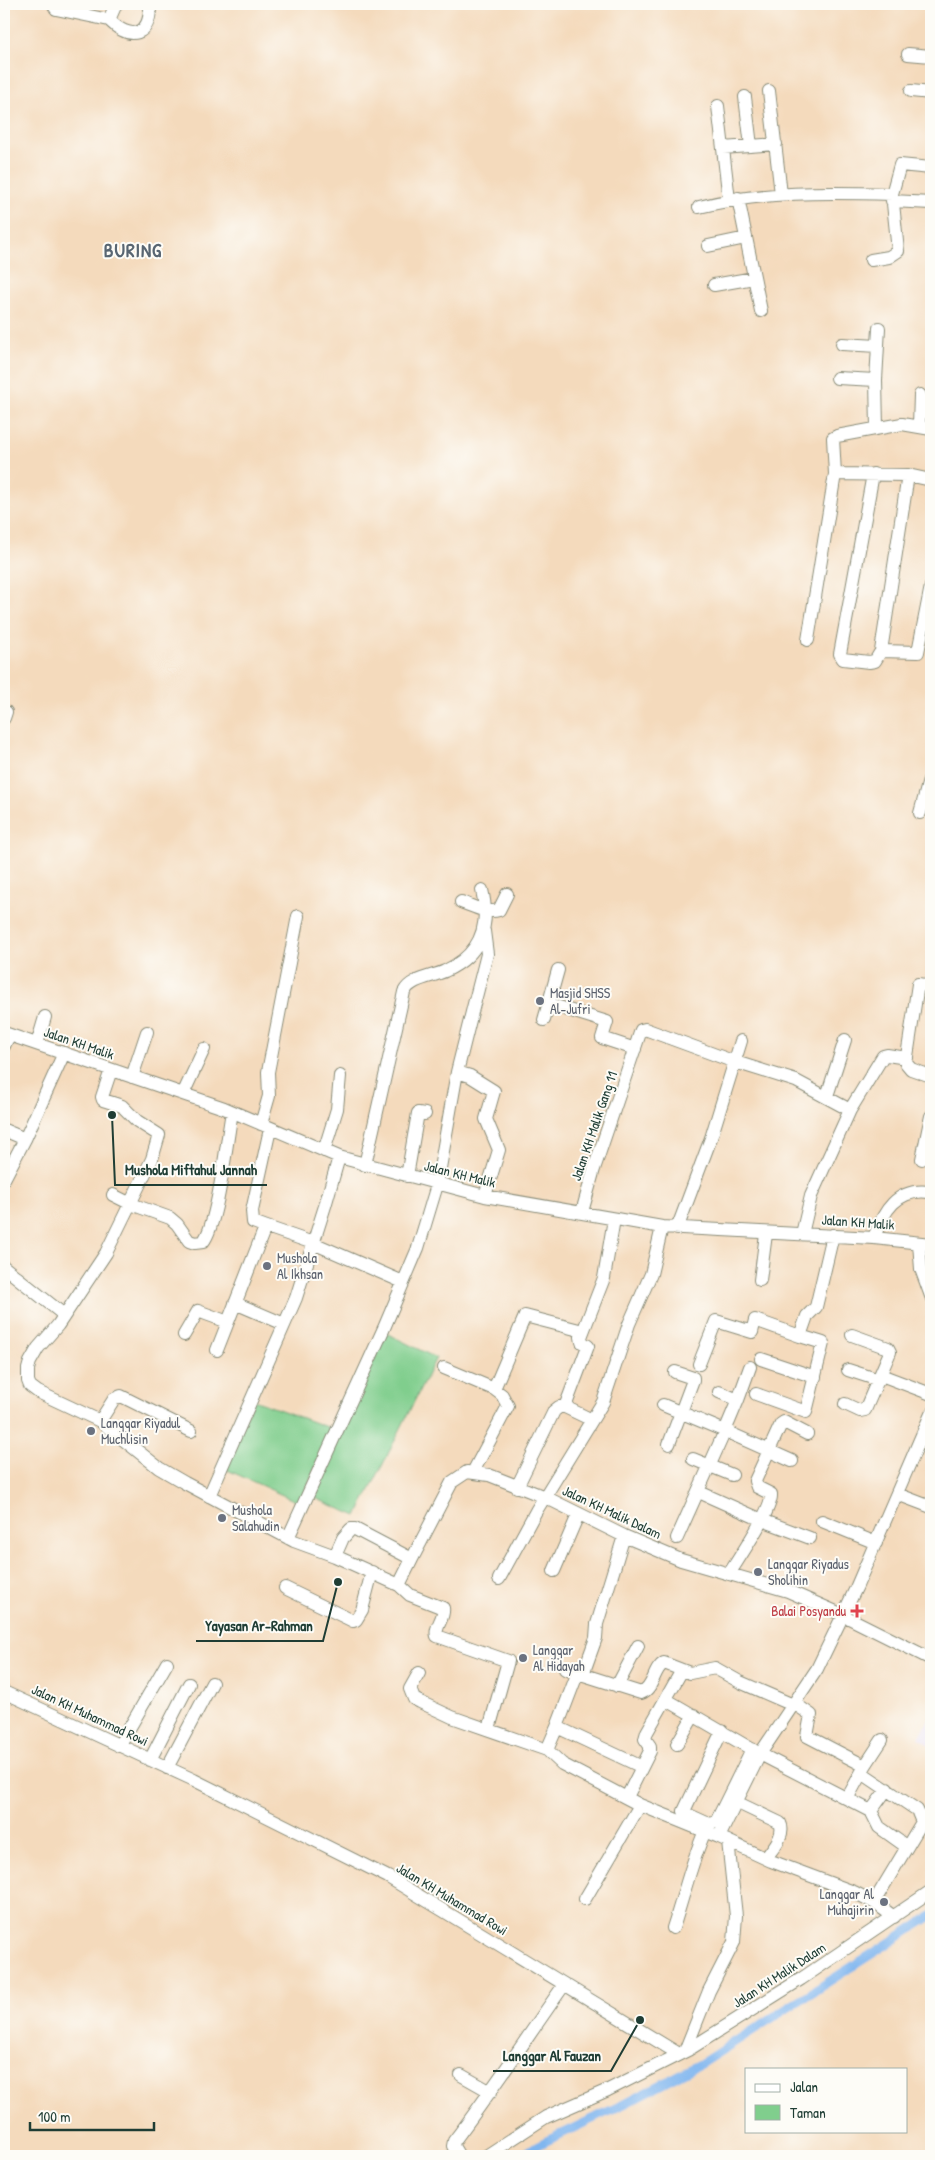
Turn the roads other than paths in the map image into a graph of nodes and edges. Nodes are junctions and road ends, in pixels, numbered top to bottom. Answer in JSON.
{"nodes":[{"id":1,"x":53,"y":4,"type":"edge"},
{"id":2,"x":116,"y":4,"type":"edge"},
{"id":3,"x":150,"y":4,"type":"edge"},
{"id":4,"x":108,"y":20,"type":"junction"},
{"id":5,"x":908,"y":54,"type":"dead end"},
{"id":6,"x":931,"y":56,"type":"edge"},
{"id":7,"x":768,"y":91,"type":"dead end"},
{"id":8,"x":911,"y":91,"type":"dead end"},
{"id":9,"x":931,"y":93,"type":"edge"},
{"id":10,"x":745,"y":97,"type":"dead end"},
{"id":11,"x":718,"y":106,"type":"dead end"},
{"id":12,"x":776,"y":144,"type":"junction"},
{"id":13,"x":751,"y":146,"type":"junction"},
{"id":14,"x":724,"y":148,"type":"junction"},
{"id":15,"x":931,"y":168,"type":"edge"},
{"id":16,"x":781,"y":194,"type":"junction"},
{"id":17,"x":892,"y":197,"type":"junction"},
{"id":18,"x":734,"y":199,"type":"junction"},
{"id":19,"x":931,"y":203,"type":"edge"},
{"id":20,"x":699,"y":207,"type":"dead end"},
{"id":21,"x":746,"y":238,"type":"junction"},
{"id":22,"x":708,"y":246,"type":"dead end"},
{"id":23,"x":871,"y":260,"type":"dead end"},
{"id":24,"x":754,"y":278,"type":"junction"},
{"id":25,"x":714,"y":285,"type":"dead end"},
{"id":26,"x":762,"y":311,"type":"dead end"},
{"id":27,"x":879,"y":328,"type":"dead end"},
{"id":28,"x":842,"y":344,"type":"dead end"},
{"id":29,"x":878,"y":346,"type":"junction"},
{"id":30,"x":837,"y":378,"type":"dead end"},
{"id":31,"x":876,"y":380,"type":"junction"},
{"id":32,"x":920,"y":395,"type":"dead end"},
{"id":33,"x":925,"y":427,"type":"edge"},
{"id":34,"x":877,"y":428,"type":"junction"},
{"id":35,"x":835,"y":474,"type":"junction"},
{"id":36,"x":873,"y":474,"type":"junction"},
{"id":37,"x":908,"y":475,"type":"junction"},
{"id":38,"x":931,"y":480,"type":"edge"},
{"id":39,"x":931,"y":586,"type":"edge"},
{"id":40,"x":808,"y":640,"type":"dead end"},
{"id":41,"x":881,"y":651,"type":"junction"},
{"id":42,"x":931,"y":773,"type":"edge"},
{"id":43,"x":920,"y":814,"type":"dead end"},
{"id":44,"x":482,"y":890,"type":"dead end"},
{"id":45,"x":507,"y":894,"type":"dead end"},
{"id":46,"x":461,"y":902,"type":"dead end"},
{"id":47,"x":486,"y":911,"type":"junction"},
{"id":48,"x":298,"y":916,"type":"dead end"},
{"id":49,"x":484,"y":931,"type":"junction"},
{"id":50,"x":558,"y":970,"type":"dead end"},
{"id":51,"x":931,"y":986,"type":"edge"},
{"id":52,"x":549,"y":1004,"type":"junction"},
{"id":53,"x":45,"y":1017,"type":"dead end"},
{"id":54,"x":544,"y":1020,"type":"dead end"},
{"id":55,"x":147,"y":1032,"type":"dead end"},
{"id":56,"x":6,"y":1038,"type":"edge"},
{"id":57,"x":844,"y":1040,"type":"dead end"},
{"id":58,"x":741,"y":1041,"type":"dead end"},
{"id":59,"x":37,"y":1044,"type":"junction"},
{"id":60,"x":204,"y":1049,"type":"dead end"},
{"id":61,"x":636,"y":1049,"type":"junction"},
{"id":62,"x":64,"y":1053,"type":"junction"},
{"id":63,"x":907,"y":1058,"type":"junction"},
{"id":64,"x":735,"y":1062,"type":"junction"},
{"id":65,"x":110,"y":1070,"type":"junction"},
{"id":66,"x":457,"y":1072,"type":"junction"},
{"id":67,"x":132,"y":1076,"type":"junction"},
{"id":68,"x":340,"y":1076,"type":"dead end"},
{"id":69,"x":931,"y":1076,"type":"edge"},
{"id":70,"x":183,"y":1094,"type":"junction"},
{"id":71,"x":827,"y":1096,"type":"junction"},
{"id":72,"x":850,"y":1110,"type":"junction"},
{"id":73,"x":232,"y":1112,"type":"junction"},
{"id":74,"x":425,"y":1114,"type":"dead end"},
{"id":75,"x":931,"y":1116,"type":"edge"},
{"id":76,"x":265,"y":1127,"type":"junction"},
{"id":77,"x":4,"y":1130,"type":"edge"},
{"id":78,"x":25,"y":1140,"type":"junction"},
{"id":79,"x":324,"y":1151,"type":"junction"},
{"id":80,"x":338,"y":1157,"type":"junction"},
{"id":81,"x":922,"y":1159,"type":"dead end"},
{"id":82,"x":365,"y":1165,"type":"junction"},
{"id":83,"x":407,"y":1176,"type":"junction"},
{"id":84,"x":4,"y":1179,"type":"edge"},
{"id":85,"x":436,"y":1185,"type":"junction"},
{"id":86,"x":929,"y":1192,"type":"dead end"},
{"id":87,"x":113,"y":1195,"type":"dead end"},
{"id":88,"x":485,"y":1196,"type":"junction"},
{"id":89,"x":131,"y":1204,"type":"junction"},
{"id":90,"x":582,"y":1212,"type":"junction"},
{"id":91,"x":614,"y":1220,"type":"junction"},
{"id":92,"x":264,"y":1226,"type":"junction"},
{"id":93,"x":662,"y":1227,"type":"junction"},
{"id":94,"x":677,"y":1229,"type":"junction"},
{"id":95,"x":766,"y":1234,"type":"junction"},
{"id":96,"x":802,"y":1234,"type":"junction"},
{"id":97,"x":833,"y":1236,"type":"junction"},
{"id":98,"x":874,"y":1238,"type":"junction"},
{"id":99,"x":313,"y":1243,"type":"junction"},
{"id":100,"x":925,"y":1243,"type":"edge"},
{"id":101,"x":4,"y":1267,"type":"edge"},
{"id":102,"x":760,"y":1280,"type":"dead end"},
{"id":103,"x":403,"y":1282,"type":"junction"},
{"id":104,"x":931,"y":1296,"type":"edge"},
{"id":105,"x":235,"y":1303,"type":"junction"},
{"id":106,"x":64,"y":1315,"type":"junction"},
{"id":107,"x":228,"y":1322,"type":"junction"},
{"id":108,"x":284,"y":1324,"type":"junction"},
{"id":109,"x":583,"y":1331,"type":"junction"},
{"id":110,"x":184,"y":1335,"type":"dead end"},
{"id":111,"x":852,"y":1335,"type":"dead end"},
{"id":112,"x":800,"y":1336,"type":"junction"},
{"id":113,"x":217,"y":1350,"type":"dead end"},
{"id":114,"x":699,"y":1364,"type":"dead end"},
{"id":115,"x":444,"y":1368,"type":"dead end"},
{"id":116,"x":848,"y":1370,"type":"dead end"},
{"id":117,"x":675,"y":1372,"type":"dead end"},
{"id":118,"x":815,"y":1377,"type":"junction"},
{"id":119,"x":880,"y":1378,"type":"junction"},
{"id":120,"x":494,"y":1389,"type":"junction"},
{"id":121,"x":719,"y":1392,"type":"dead end"},
{"id":122,"x":756,"y":1394,"type":"dead end"},
{"id":123,"x":931,"y":1394,"type":"edge"},
{"id":124,"x":738,"y":1400,"type":"junction"},
{"id":125,"x":663,"y":1404,"type":"dead end"},
{"id":126,"x":845,"y":1404,"type":"dead end"},
{"id":127,"x":565,"y":1406,"type":"junction"},
{"id":128,"x":681,"y":1412,"type":"junction"},
{"id":129,"x":931,"y":1414,"type":"edge"},
{"id":130,"x":592,"y":1420,"type":"junction"},
{"id":131,"x":100,"y":1421,"type":"junction"},
{"id":132,"x":191,"y":1430,"type":"dead end"},
{"id":133,"x":725,"y":1432,"type":"junction"},
{"id":134,"x":807,"y":1434,"type":"dead end"},
{"id":135,"x":669,"y":1444,"type":"dead end"},
{"id":136,"x":770,"y":1451,"type":"junction"},
{"id":137,"x":693,"y":1459,"type":"dead end"},
{"id":138,"x":792,"y":1461,"type":"dead end"},
{"id":139,"x":711,"y":1466,"type":"junction"},
{"id":140,"x":473,"y":1472,"type":"junction"},
{"id":141,"x":732,"y":1475,"type":"dead end"},
{"id":142,"x":517,"y":1487,"type":"junction"},
{"id":143,"x":699,"y":1492,"type":"junction"},
{"id":144,"x":897,"y":1494,"type":"junction"},
{"id":145,"x":209,"y":1496,"type":"junction"},
{"id":146,"x":545,"y":1497,"type":"junction"},
{"id":147,"x":931,"y":1507,"type":"edge"},
{"id":148,"x":578,"y":1515,"type":"junction"},
{"id":149,"x":762,"y":1520,"type":"junction"},
{"id":150,"x":822,"y":1522,"type":"dead end"},
{"id":151,"x":624,"y":1536,"type":"junction"},
{"id":152,"x":288,"y":1538,"type":"junction"},
{"id":153,"x":677,"y":1538,"type":"dead end"},
{"id":154,"x":810,"y":1538,"type":"dead end"},
{"id":155,"x":876,"y":1543,"type":"junction"},
{"id":156,"x":335,"y":1556,"type":"junction"},
{"id":157,"x":412,"y":1559,"type":"junction"},
{"id":158,"x":372,"y":1572,"type":"junction"},
{"id":159,"x":554,"y":1572,"type":"dead end"},
{"id":160,"x":729,"y":1574,"type":"junction"},
{"id":161,"x":499,"y":1579,"type":"dead end"},
{"id":162,"x":399,"y":1585,"type":"junction"},
{"id":163,"x":285,"y":1588,"type":"dead end"},
{"id":164,"x":843,"y":1615,"type":"junction"},
{"id":165,"x":638,"y":1646,"type":"dead end"},
{"id":166,"x":931,"y":1659,"type":"edge"},
{"id":167,"x":167,"y":1662,"type":"dead end"},
{"id":168,"x":565,"y":1669,"type":"dead end"},
{"id":169,"x":681,"y":1672,"type":"dead end"},
{"id":170,"x":419,"y":1673,"type":"dead end"},
{"id":171,"x":580,"y":1673,"type":"junction"},
{"id":172,"x":212,"y":1683,"type":"dead end"},
{"id":173,"x":188,"y":1684,"type":"dead end"},
{"id":174,"x":617,"y":1686,"type":"junction"},
{"id":175,"x":4,"y":1692,"type":"edge"},
{"id":176,"x":667,"y":1700,"type":"junction"},
{"id":177,"x":794,"y":1704,"type":"junction"},
{"id":178,"x":694,"y":1715,"type":"junction"},
{"id":179,"x":557,"y":1727,"type":"junction"},
{"id":180,"x":489,"y":1729,"type":"junction"},
{"id":181,"x":722,"y":1731,"type":"junction"},
{"id":182,"x":882,"y":1740,"type":"dead end"},
{"id":183,"x":677,"y":1744,"type":"dead end"},
{"id":184,"x":118,"y":1746,"type":"junction"},
{"id":185,"x":547,"y":1750,"type":"junction"},
{"id":186,"x":756,"y":1751,"type":"junction"},
{"id":187,"x":150,"y":1760,"type":"junction"},
{"id":188,"x":642,"y":1766,"type":"junction"},
{"id":189,"x":167,"y":1768,"type":"junction"},
{"id":190,"x":863,"y":1770,"type":"junction"},
{"id":191,"x":887,"y":1789,"type":"junction"},
{"id":192,"x":627,"y":1797,"type":"junction"},
{"id":193,"x":848,"y":1797,"type":"junction"},
{"id":194,"x":736,"y":1802,"type":"junction"},
{"id":195,"x":640,"y":1804,"type":"junction"},
{"id":196,"x":872,"y":1811,"type":"junction"},
{"id":197,"x":705,"y":1831,"type":"junction"},
{"id":198,"x":723,"y":1839,"type":"junction"},
{"id":199,"x":907,"y":1847,"type":"junction"},
{"id":200,"x":766,"y":1858,"type":"junction"},
{"id":201,"x":931,"y":1891,"type":"edge"},
{"id":202,"x":585,"y":1899,"type":"dead end"},
{"id":203,"x":874,"y":1902,"type":"junction"},
{"id":204,"x":894,"y":1917,"type":"junction"},
{"id":205,"x":673,"y":1928,"type":"dead end"},
{"id":206,"x":564,"y":1985,"type":"junction"},
{"id":207,"x":682,"y":2053,"type":"junction"},
{"id":208,"x":461,"y":2075,"type":"dead end"},
{"id":209,"x":491,"y":2092,"type":"junction"},
{"id":210,"x":459,"y":2156,"type":"edge"},
{"id":211,"x":486,"y":2156,"type":"edge"}],
"edges":[{"from":1,"to":4,"type":"street"},
{"from":2,"to":4,"type":"street"},
{"from":3,"to":4,"type":"street"},
{"from":5,"to":6,"type":"street"},
{"from":7,"to":12,"type":"street"},
{"from":8,"to":9,"type":"street"},
{"from":10,"to":13,"type":"street"},
{"from":11,"to":14,"type":"street"},
{"from":12,"to":13,"type":"street"},
{"from":12,"to":16,"type":"street"},
{"from":13,"to":14,"type":"street"},
{"from":14,"to":18,"type":"street"},
{"from":15,"to":17,"type":"street"},
{"from":16,"to":17,"type":"street"},
{"from":16,"to":18,"type":"street"},
{"from":17,"to":19,"type":"street"},
{"from":17,"to":23,"type":"street"},
{"from":18,"to":20,"type":"street"},
{"from":18,"to":21,"type":"street"},
{"from":21,"to":22,"type":"street"},
{"from":21,"to":24,"type":"street"},
{"from":24,"to":25,"type":"street"},
{"from":24,"to":26,"type":"street"},
{"from":27,"to":29,"type":"street"},
{"from":28,"to":29,"type":"street"},
{"from":29,"to":31,"type":"street"},
{"from":30,"to":31,"type":"street"},
{"from":31,"to":34,"type":"street"},
{"from":32,"to":33,"type":"street"},
{"from":33,"to":34,"type":"street"},
{"from":34,"to":35,"type":"street"},
{"from":35,"to":36,"type":"street"},
{"from":35,"to":40,"type":"street"},
{"from":36,"to":37,"type":"street"},
{"from":36,"to":41,"type":"street"},
{"from":37,"to":38,"type":"street"},
{"from":37,"to":41,"type":"street"},
{"from":39,"to":41,"type":"street"},
{"from":42,"to":43,"type":"street"},
{"from":44,"to":47,"type":"street"},
{"from":45,"to":47,"type":"street"},
{"from":46,"to":47,"type":"street"},
{"from":47,"to":49,"type":"street"},
{"from":48,"to":76,"type":"street"},
{"from":49,"to":66,"type":"street"},
{"from":49,"to":82,"type":"street"},
{"from":50,"to":52,"type":"street"},
{"from":51,"to":63,"type":"street"},
{"from":52,"to":54,"type":"street"},
{"from":52,"to":61,"type":"street"},
{"from":53,"to":59,"type":"street"},
{"from":55,"to":67,"type":"street"},
{"from":56,"to":59,"type":"street","name":"Jalan KH Malik"},
{"from":57,"to":71,"type":"street"},
{"from":58,"to":64,"type":"street"},
{"from":59,"to":62,"type":"street","name":"Jalan KH Malik"},
{"from":60,"to":70,"type":"street"},
{"from":61,"to":64,"type":"street","name":"Jalan KH Malik Gang 11"},
{"from":61,"to":90,"type":"street","name":"Jalan KH Malik Gang 11"},
{"from":62,"to":65,"type":"street","name":"Jalan KH Malik"},
{"from":62,"to":78,"type":"street"},
{"from":63,"to":69,"type":"street"},
{"from":63,"to":72,"type":"street"},
{"from":64,"to":71,"type":"street"},
{"from":64,"to":94,"type":"street"},
{"from":65,"to":67,"type":"street","name":"Jalan KH Malik"},
{"from":65,"to":89,"type":"street"},
{"from":66,"to":85,"type":"street"},
{"from":66,"to":88,"type":"street"},
{"from":67,"to":70,"type":"street","name":"Jalan KH Malik"},
{"from":68,"to":79,"type":"street"},
{"from":70,"to":73,"type":"street","name":"Jalan KH Malik"},
{"from":71,"to":72,"type":"street"},
{"from":72,"to":96,"type":"street"},
{"from":73,"to":76,"type":"street","name":"Jalan KH Malik"},
{"from":73,"to":89,"type":"street"},
{"from":74,"to":83,"type":"street"},
{"from":75,"to":81,"type":"street"},
{"from":76,"to":79,"type":"street","name":"Jalan KH Malik"},
{"from":76,"to":92,"type":"street"},
{"from":77,"to":78,"type":"street"},
{"from":78,"to":84,"type":"street"},
{"from":79,"to":80,"type":"street","name":"Jalan KH Malik"},
{"from":80,"to":82,"type":"street","name":"Jalan KH Malik"},
{"from":80,"to":99,"type":"street"},
{"from":82,"to":83,"type":"street","name":"Jalan KH Malik"},
{"from":83,"to":85,"type":"street","name":"Jalan KH Malik"},
{"from":85,"to":88,"type":"street","name":"Jalan KH Malik"},
{"from":85,"to":103,"type":"street"},
{"from":86,"to":98,"type":"street"},
{"from":87,"to":89,"type":"street"},
{"from":88,"to":90,"type":"street","name":"Jalan KH Malik"},
{"from":89,"to":106,"type":"street"},
{"from":90,"to":91,"type":"street","name":"Jalan KH Malik"},
{"from":91,"to":93,"type":"street","name":"Jalan KH Malik"},
{"from":91,"to":109,"type":"street"},
{"from":92,"to":99,"type":"street"},
{"from":92,"to":105,"type":"street"},
{"from":93,"to":94,"type":"street","name":"Jalan KH Malik"},
{"from":93,"to":130,"type":"street"},
{"from":94,"to":95,"type":"street","name":"Jalan KH Malik"},
{"from":95,"to":96,"type":"street","name":"Jalan KH Malik"},
{"from":95,"to":102,"type":"street"},
{"from":96,"to":97,"type":"street","name":"Jalan KH Malik"},
{"from":97,"to":98,"type":"street","name":"Jalan KH Malik"},
{"from":97,"to":112,"type":"street"},
{"from":98,"to":100,"type":"street","name":"Jalan KH Malik"},
{"from":99,"to":103,"type":"street"},
{"from":99,"to":108,"type":"street"},
{"from":100,"to":104,"type":"street"},
{"from":101,"to":106,"type":"street"},
{"from":103,"to":152,"type":"street"},
{"from":105,"to":107,"type":"street"},
{"from":105,"to":108,"type":"street"},
{"from":106,"to":131,"type":"street"},
{"from":107,"to":110,"type":"street"},
{"from":107,"to":113,"type":"street"},
{"from":108,"to":145,"type":"street"},
{"from":109,"to":120,"type":"street"},
{"from":109,"to":127,"type":"street"},
{"from":111,"to":119,"type":"street"},
{"from":112,"to":114,"type":"street"},
{"from":112,"to":118,"type":"street"},
{"from":115,"to":120,"type":"street"},
{"from":116,"to":119,"type":"street"},
{"from":117,"to":128,"type":"street"},
{"from":118,"to":122,"type":"street"},
{"from":118,"to":124,"type":"street"},
{"from":119,"to":123,"type":"street"},
{"from":119,"to":126,"type":"street"},
{"from":120,"to":140,"type":"street"},
{"from":121,"to":124,"type":"street"},
{"from":124,"to":133,"type":"street"},
{"from":125,"to":128,"type":"street"},
{"from":127,"to":130,"type":"street"},
{"from":127,"to":142,"type":"street"},
{"from":128,"to":133,"type":"street"},
{"from":128,"to":135,"type":"street"},
{"from":129,"to":144,"type":"street"},
{"from":130,"to":146,"type":"street"},
{"from":131,"to":132,"type":"street"},
{"from":131,"to":145,"type":"street"},
{"from":133,"to":136,"type":"street"},
{"from":133,"to":139,"type":"street"},
{"from":134,"to":136,"type":"street"},
{"from":136,"to":138,"type":"street"},
{"from":136,"to":149,"type":"street"},
{"from":137,"to":139,"type":"street"},
{"from":139,"to":141,"type":"street"},
{"from":139,"to":143,"type":"street"},
{"from":140,"to":142,"type":"street","name":"Jalan KH Malik Dalam"},
{"from":140,"to":157,"type":"street"},
{"from":142,"to":146,"type":"street","name":"Jalan KH Malik Dalam"},
{"from":143,"to":149,"type":"street"},
{"from":143,"to":153,"type":"street"},
{"from":144,"to":147,"type":"street"},
{"from":144,"to":155,"type":"street"},
{"from":145,"to":152,"type":"street"},
{"from":146,"to":148,"type":"street","name":"Jalan KH Malik Dalam"},
{"from":146,"to":161,"type":"street"},
{"from":148,"to":151,"type":"street","name":"Jalan KH Malik Dalam"},
{"from":148,"to":159,"type":"street"},
{"from":149,"to":154,"type":"street"},
{"from":149,"to":160,"type":"street"},
{"from":150,"to":155,"type":"street"},
{"from":151,"to":160,"type":"street","name":"Jalan KH Malik Dalam"},
{"from":151,"to":171,"type":"street"},
{"from":152,"to":156,"type":"street"},
{"from":155,"to":164,"type":"street"},
{"from":156,"to":157,"type":"street"},
{"from":156,"to":158,"type":"street"},
{"from":157,"to":162,"type":"street"},
{"from":158,"to":162,"type":"street"},
{"from":158,"to":163,"type":"street"},
{"from":160,"to":164,"type":"street","name":"Jalan KH Malik Dalam"},
{"from":162,"to":180,"type":"street"},
{"from":164,"to":166,"type":"street","name":"Jalan KH Malik Dalam"},
{"from":164,"to":177,"type":"street"},
{"from":165,"to":174,"type":"street"},
{"from":167,"to":184,"type":"street"},
{"from":168,"to":171,"type":"street"},
{"from":169,"to":176,"type":"street"},
{"from":170,"to":180,"type":"street"},
{"from":171,"to":174,"type":"street"},
{"from":171,"to":179,"type":"street"},
{"from":172,"to":189,"type":"street"},
{"from":173,"to":187,"type":"street"},
{"from":174,"to":177,"type":"street"},
{"from":175,"to":184,"type":"street","name":"Jalan KH Muhammad Rowi"},
{"from":176,"to":178,"type":"street"},
{"from":176,"to":188,"type":"street"},
{"from":177,"to":186,"type":"street"},
{"from":177,"to":190,"type":"street"},
{"from":178,"to":181,"type":"street"},
{"from":178,"to":183,"type":"street"},
{"from":179,"to":185,"type":"street"},
{"from":179,"to":188,"type":"street"},
{"from":180,"to":185,"type":"street"},
{"from":181,"to":186,"type":"street"},
{"from":181,"to":186,"type":"street"},
{"from":182,"to":190,"type":"street"},
{"from":184,"to":187,"type":"street","name":"Jalan KH Muhammad Rowi"},
{"from":185,"to":192,"type":"street"},
{"from":186,"to":193,"type":"street"},
{"from":186,"to":194,"type":"street"},
{"from":187,"to":189,"type":"street","name":"Jalan KH Muhammad Rowi"},
{"from":188,"to":192,"type":"street"},
{"from":189,"to":206,"type":"street","name":"Jalan KH Muhammad Rowi"},
{"from":190,"to":191,"type":"street"},
{"from":190,"to":193,"type":"street"},
{"from":191,"to":196,"type":"street"},
{"from":191,"to":199,"type":"street"},
{"from":192,"to":195,"type":"street"},
{"from":193,"to":196,"type":"street"},
{"from":194,"to":198,"type":"street"},
{"from":194,"to":200,"type":"street"},
{"from":195,"to":197,"type":"street"},
{"from":195,"to":202,"type":"street"},
{"from":196,"to":199,"type":"street"},
{"from":197,"to":198,"type":"street"},
{"from":197,"to":205,"type":"street"},
{"from":198,"to":200,"type":"street"},
{"from":198,"to":207,"type":"street"},
{"from":199,"to":203,"type":"street"},
{"from":200,"to":203,"type":"street"},
{"from":201,"to":204,"type":"street","name":"Jalan KH Malik Dalam"},
{"from":203,"to":204,"type":"street"},
{"from":204,"to":207,"type":"street","name":"Jalan KH Malik Dalam"},
{"from":206,"to":207,"type":"street","name":"Jalan KH Muhammad Rowi"},
{"from":206,"to":209,"type":"street"},
{"from":207,"to":211,"type":"street"},
{"from":208,"to":209,"type":"street"},
{"from":209,"to":210,"type":"street"}]}
